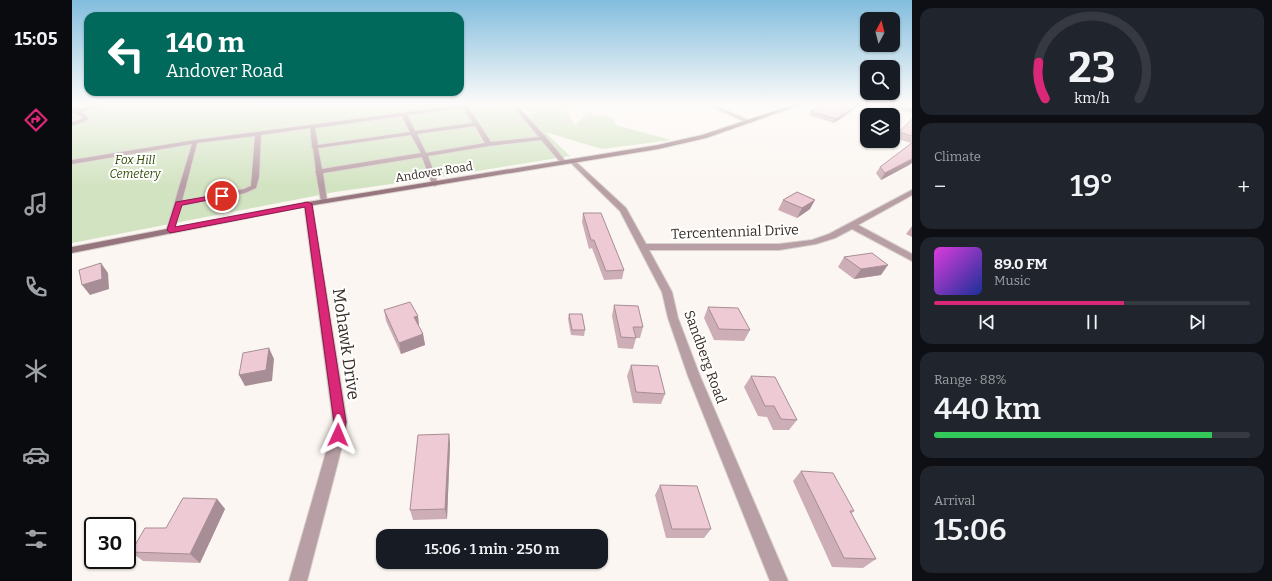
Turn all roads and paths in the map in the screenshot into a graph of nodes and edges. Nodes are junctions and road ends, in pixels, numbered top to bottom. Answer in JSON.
{"nodes":[{"id":1,"x":273,"y":132,"type":"edge"},
{"id":2,"x":313,"y":132,"type":"edge"},
{"id":3,"x":419,"y":132,"type":"edge"},
{"id":4,"x":481,"y":132,"type":"edge"},
{"id":5,"x":539,"y":132,"type":"edge"},
{"id":6,"x":717,"y":132,"type":"edge"},
{"id":7,"x":413,"y":133,"type":"junction"},
{"id":8,"x":258,"y":134,"type":"junction"},
{"id":9,"x":544,"y":138,"type":"junction"},
{"id":10,"x":195,"y":142,"type":"junction"},
{"id":11,"x":489,"y":144,"type":"junction"},
{"id":12,"x":314,"y":147,"type":"junction"},
{"id":13,"x":424,"y":154,"type":"junction"},
{"id":14,"x":72,"y":162,"type":"edge"},
{"id":15,"x":569,"y":162,"type":"junction"},
{"id":16,"x":318,"y":172,"type":"junction"},
{"id":17,"x":435,"y":184,"type":"junction"},
{"id":18,"x":912,"y":192,"type":"edge"},
{"id":19,"x":324,"y":202,"type":"junction"},
{"id":20,"x":179,"y":204,"type":"junction"},
{"id":21,"x":308,"y":204,"type":"junction"},
{"id":22,"x":851,"y":225,"type":"junction"},
{"id":23,"x":170,"y":230,"type":"junction"},
{"id":24,"x":643,"y":247,"type":"junction"},
{"id":25,"x":74,"y":251,"type":"edge"},
{"id":26,"x":912,"y":258,"type":"edge"},
{"id":27,"x":298,"y":581,"type":"edge"},
{"id":28,"x":779,"y":581,"type":"edge"}],
"edges":[{"from":1,"to":8,"type":"lane"},
{"from":2,"to":12,"type":"lane"},
{"from":3,"to":7,"type":"lane"},
{"from":4,"to":11,"type":"lane"},
{"from":5,"to":9,"type":"lane"},
{"from":6,"to":15,"type":"main road","name":"Andover Road"},
{"from":7,"to":12,"type":"lane"},
{"from":7,"to":13,"type":"lane"},
{"from":8,"to":10,"type":"lane"},
{"from":8,"to":20,"type":"lane"},
{"from":9,"to":11,"type":"lane"},
{"from":9,"to":15,"type":"lane"},
{"from":10,"to":14,"type":"lane"},
{"from":10,"to":20,"type":"lane"},
{"from":11,"to":13,"type":"lane"},
{"from":12,"to":16,"type":"lane"},
{"from":13,"to":16,"type":"lane"},
{"from":13,"to":17,"type":"lane"},
{"from":15,"to":17,"type":"main road","name":"Andover Road"},
{"from":15,"to":24,"type":"street","name":"Sandberg Road"},
{"from":16,"to":19,"type":"lane"},
{"from":17,"to":19,"type":"main road","name":"Andover Road"},
{"from":18,"to":22,"type":"street","name":"Tercentennial Drive"},
{"from":19,"to":21,"type":"main road","name":"Andover Road"},
{"from":20,"to":23,"type":"lane"},
{"from":21,"to":23,"type":"main road","name":"Andover Road"},
{"from":21,"to":27,"type":"street","name":"Mohawk Drive"},
{"from":22,"to":24,"type":"street","name":"Tercentennial Drive"},
{"from":22,"to":26,"type":"street"},
{"from":23,"to":25,"type":"main road","name":"Andover Road"},
{"from":24,"to":28,"type":"street","name":"Sandberg Road"}]}
